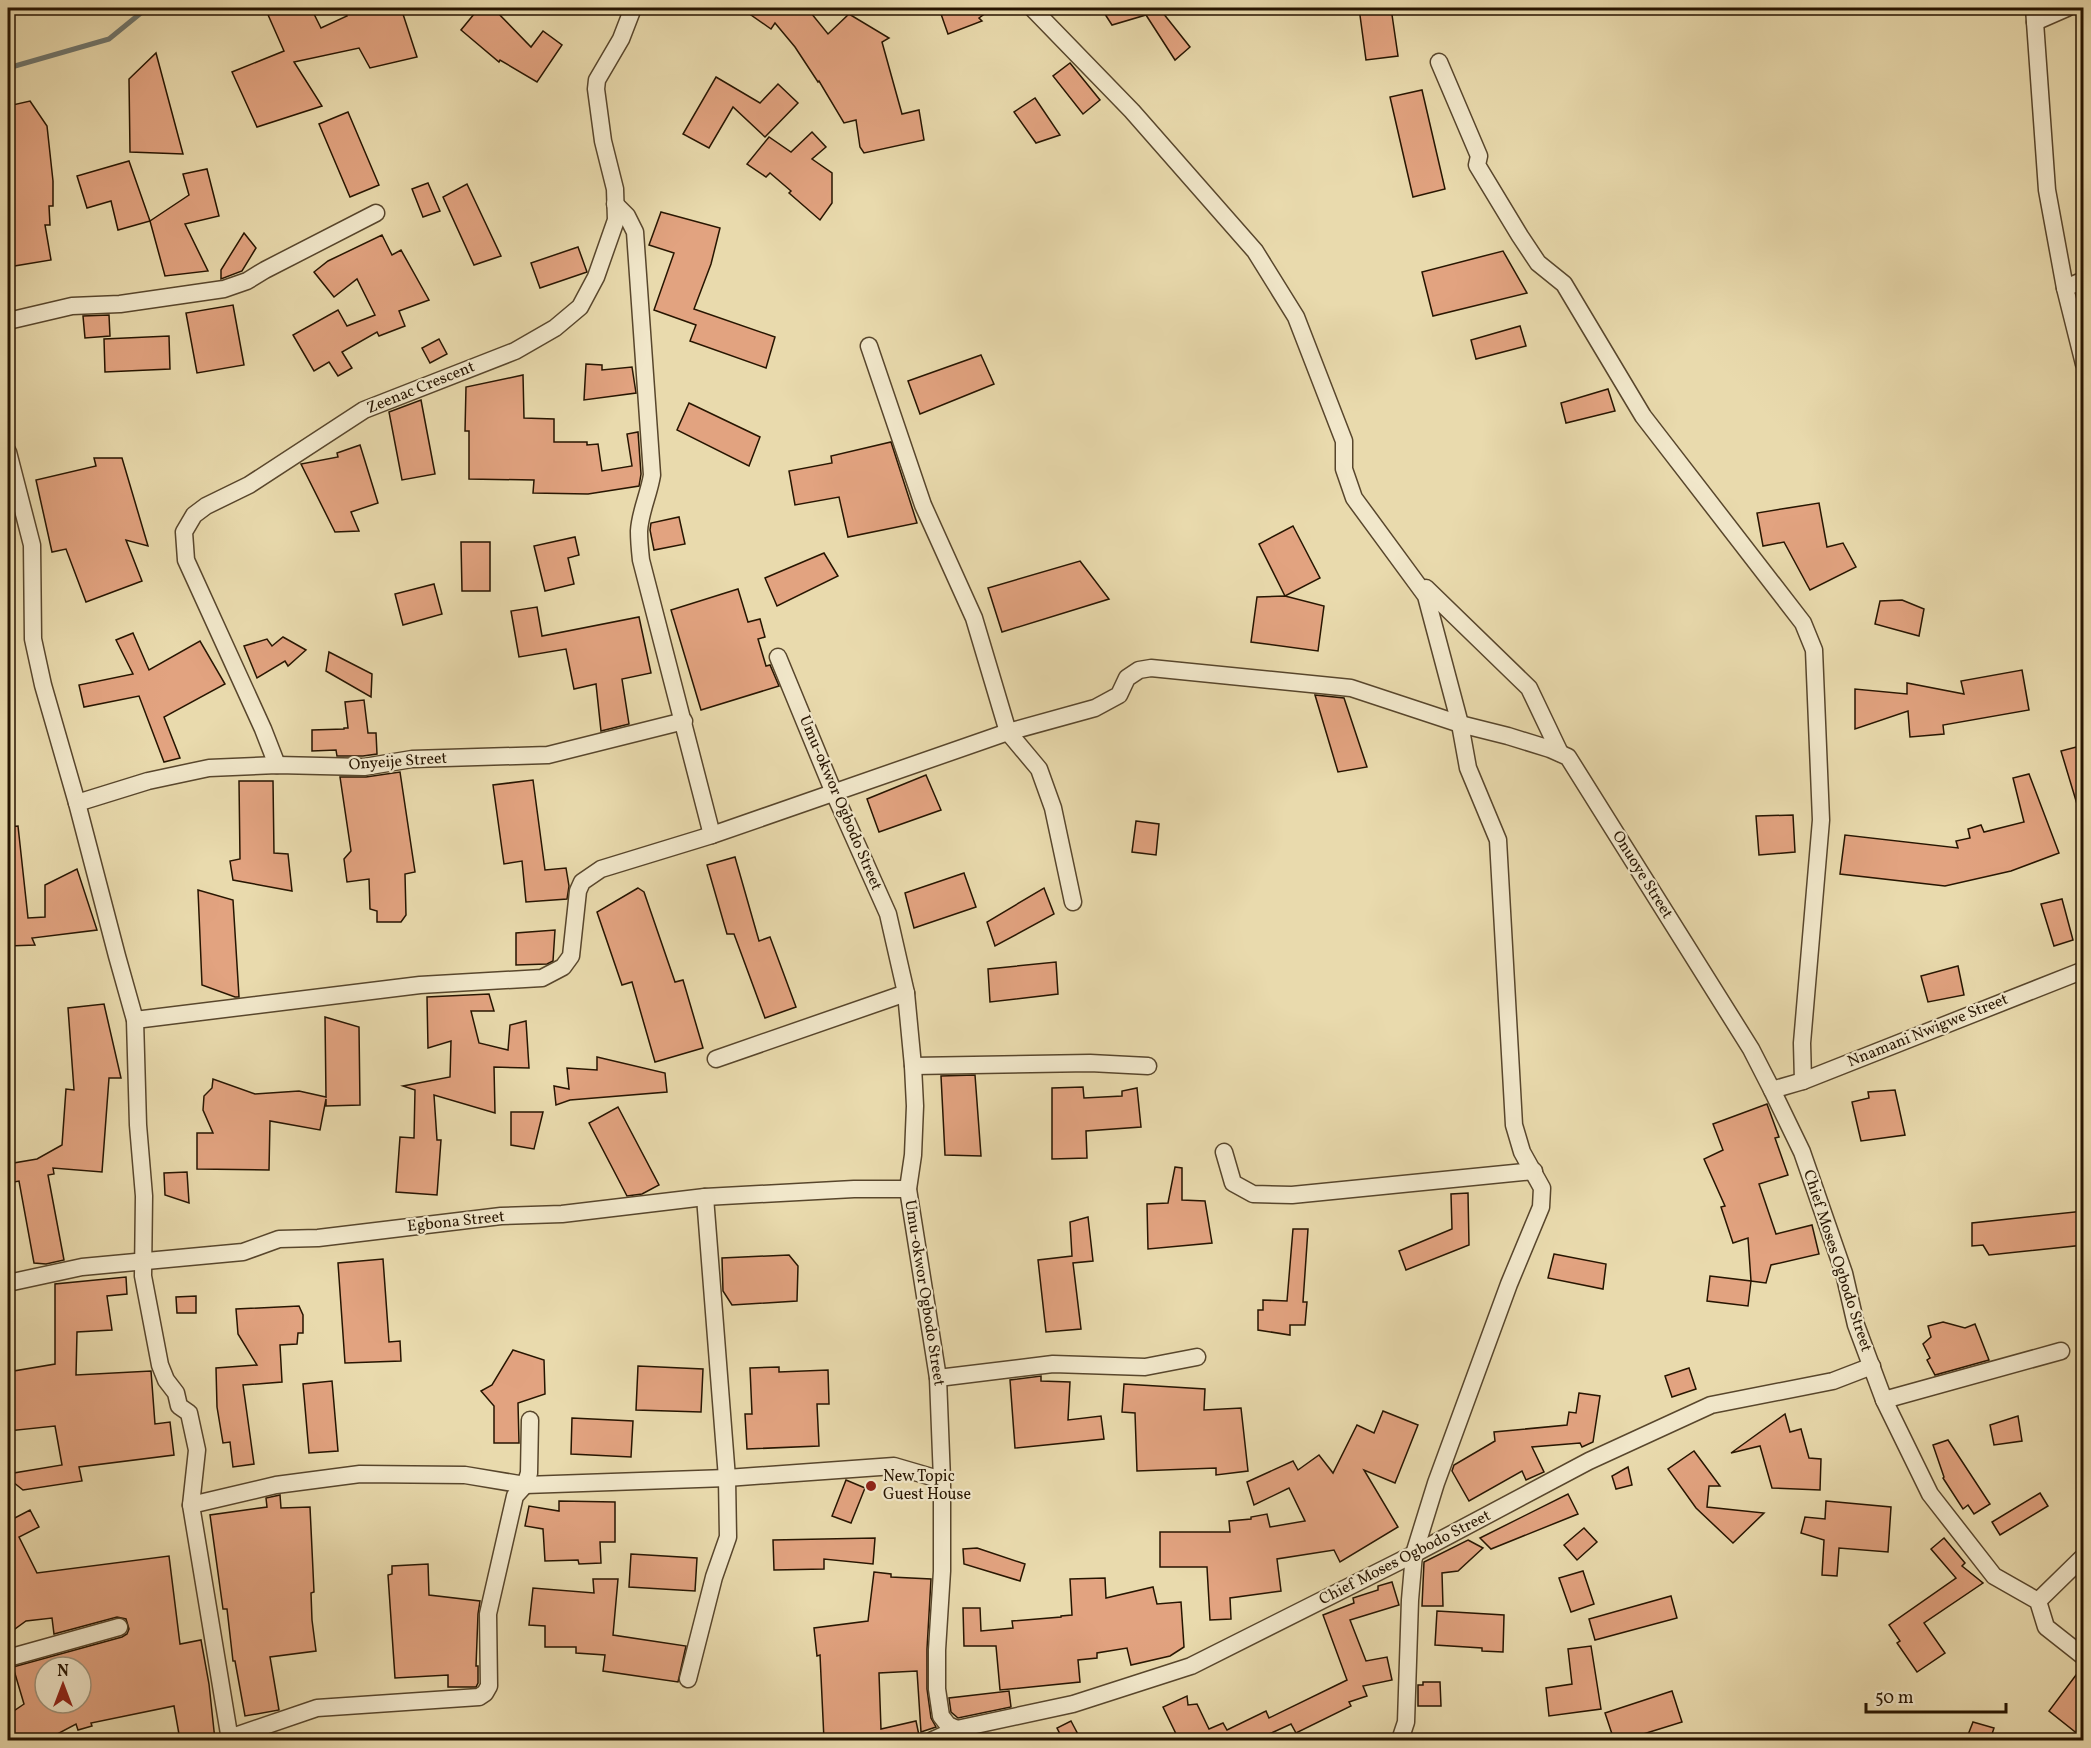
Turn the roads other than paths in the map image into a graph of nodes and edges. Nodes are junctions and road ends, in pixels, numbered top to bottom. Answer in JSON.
{"nodes":[{"id":1,"x":633,"y":8,"type":"edge"},
{"id":2,"x":1032,"y":8,"type":"edge"},
{"id":3,"x":2067,"y":8,"type":"edge"},
{"id":4,"x":2034,"y":15,"type":"edge"},
{"id":5,"x":1439,"y":62,"type":"dead end"},
{"id":6,"x":615,"y":204,"type":"junction"},
{"id":7,"x":376,"y":213,"type":"dead end"},
{"id":8,"x":2084,"y":280,"type":"edge"},
{"id":9,"x":2065,"y":288,"type":"junction"},
{"id":10,"x":8,"y":321,"type":"edge"},
{"id":11,"x":869,"y":346,"type":"dead end"},
{"id":12,"x":2084,"y":364,"type":"edge"},
{"id":13,"x":8,"y":452,"type":"edge"},
{"id":14,"x":1402,"y":566,"type":"junction"},
{"id":15,"x":778,"y":657,"type":"dead end"},
{"id":16,"x":684,"y":721,"type":"junction"},
{"id":17,"x":1460,"y":724,"type":"junction"},
{"id":18,"x":1008,"y":732,"type":"junction"},
{"id":19,"x":1560,"y":753,"type":"junction"},
{"id":20,"x":277,"y":765,"type":"junction"},
{"id":21,"x":834,"y":793,"type":"junction"},
{"id":22,"x":78,"y":803,"type":"junction"},
{"id":23,"x":712,"y":835,"type":"junction"},
{"id":24,"x":1073,"y":902,"type":"dead end"},
{"id":25,"x":2084,"y":970,"type":"edge"},
{"id":26,"x":906,"y":993,"type":"junction"},
{"id":27,"x":135,"y":1020,"type":"junction"},
{"id":28,"x":716,"y":1059,"type":"dead end"},
{"id":29,"x":913,"y":1066,"type":"junction"},
{"id":30,"x":1148,"y":1066,"type":"dead end"},
{"id":31,"x":1803,"y":1081,"type":"junction"},
{"id":32,"x":1772,"y":1090,"type":"junction"},
{"id":33,"x":1224,"y":1152,"type":"dead end"},
{"id":34,"x":1534,"y":1172,"type":"junction"},
{"id":35,"x":908,"y":1189,"type":"junction"},
{"id":36,"x":705,"y":1197,"type":"junction"},
{"id":37,"x":142,"y":1261,"type":"junction"},
{"id":38,"x":8,"y":1283,"type":"edge"},
{"id":39,"x":2061,"y":1351,"type":"dead end"},
{"id":40,"x":1197,"y":1357,"type":"dead end"},
{"id":41,"x":1872,"y":1366,"type":"junction"},
{"id":42,"x":938,"y":1378,"type":"junction"},
{"id":43,"x":1884,"y":1400,"type":"junction"},
{"id":44,"x":530,"y":1420,"type":"dead end"},
{"id":45,"x":727,"y":1478,"type":"junction"},
{"id":46,"x":942,"y":1480,"type":"junction"},
{"id":47,"x":525,"y":1485,"type":"junction"},
{"id":48,"x":191,"y":1505,"type":"junction"},
{"id":49,"x":1414,"y":1554,"type":"junction"},
{"id":50,"x":2084,"y":1556,"type":"edge"},
{"id":51,"x":2038,"y":1601,"type":"junction"},
{"id":52,"x":119,"y":1627,"type":"dead end"},
{"id":53,"x":2084,"y":1657,"type":"edge"},
{"id":54,"x":8,"y":1658,"type":"edge"},
{"id":55,"x":688,"y":1679,"type":"dead end"},
{"id":56,"x":957,"y":1729,"type":"junction"},
{"id":57,"x":229,"y":1739,"type":"edge"},
{"id":58,"x":933,"y":1740,"type":"edge"},
{"id":59,"x":1400,"y":1740,"type":"edge"}],
"edges":[{"from":1,"to":6,"type":"street","name":"Zeenac Crescent"},
{"from":2,"to":14,"type":"street"},
{"from":3,"to":4,"type":"street"},
{"from":4,"to":9,"type":"street"},
{"from":5,"to":31,"type":"street"},
{"from":6,"to":16,"type":"street"},
{"from":6,"to":20,"type":"street","name":"Zeenac Crescent"},
{"from":7,"to":10,"type":"street"},
{"from":8,"to":9,"type":"street"},
{"from":9,"to":12,"type":"street"},
{"from":11,"to":18,"type":"street"},
{"from":13,"to":22,"type":"street"},
{"from":14,"to":17,"type":"street"},
{"from":14,"to":19,"type":"street"},
{"from":15,"to":21,"type":"street","name":"Umu-okwor Ogbodo Street"},
{"from":16,"to":20,"type":"street","name":"Onyeije Street"},
{"from":16,"to":23,"type":"street"},
{"from":17,"to":18,"type":"street"},
{"from":17,"to":19,"type":"street"},
{"from":17,"to":34,"type":"street"},
{"from":18,"to":21,"type":"street"},
{"from":18,"to":24,"type":"street"},
{"from":19,"to":32,"type":"street","name":"Onuoye Street"},
{"from":20,"to":22,"type":"street","name":"Onyeije Street"},
{"from":21,"to":23,"type":"street"},
{"from":21,"to":26,"type":"street","name":"Umu-okwor Ogbodo Street"},
{"from":22,"to":27,"type":"street"},
{"from":23,"to":27,"type":"street"},
{"from":25,"to":31,"type":"street","name":"Nnamani Nwigwe Street"},
{"from":26,"to":28,"type":"street"},
{"from":26,"to":29,"type":"street","name":"Umu-okwor Ogbodo Street"},
{"from":27,"to":37,"type":"street"},
{"from":29,"to":30,"type":"street"},
{"from":29,"to":35,"type":"street","name":"Umu-okwor Ogbodo Street"},
{"from":31,"to":32,"type":"street","name":"Nnamani Nwigwe Street"},
{"from":32,"to":41,"type":"street","name":"Chief Moses Ogbodo Street"},
{"from":33,"to":34,"type":"street"},
{"from":34,"to":49,"type":"street"},
{"from":35,"to":36,"type":"street","name":"Egbona Street"},
{"from":35,"to":42,"type":"street","name":"Umu-okwor Ogbodo Street"},
{"from":36,"to":37,"type":"street","name":"Egbona Street"},
{"from":36,"to":45,"type":"street"},
{"from":37,"to":38,"type":"street","name":"Egbona Street"},
{"from":37,"to":48,"type":"street"},
{"from":39,"to":43,"type":"street"},
{"from":40,"to":42,"type":"street"},
{"from":41,"to":43,"type":"street","name":"Chief Moses Ogbodo Street"},
{"from":41,"to":49,"type":"street","name":"Chief Moses Ogbodo Street"},
{"from":42,"to":46,"type":"street","name":"Umu-okwor Ogbodo Street"},
{"from":43,"to":51,"type":"street","name":"Chief Moses Ogbodo Street"},
{"from":44,"to":47,"type":"street"},
{"from":45,"to":46,"type":"street"},
{"from":45,"to":47,"type":"street"},
{"from":45,"to":55,"type":"street"},
{"from":46,"to":56,"type":"street","name":"Umu-okwor Ogbodo Street"},
{"from":47,"to":48,"type":"street"},
{"from":47,"to":57,"type":"street"},
{"from":48,"to":57,"type":"street"},
{"from":49,"to":56,"type":"street","name":"Chief Moses Ogbodo Street"},
{"from":49,"to":59,"type":"street"},
{"from":50,"to":51,"type":"street"},
{"from":51,"to":53,"type":"street"},
{"from":52,"to":54,"type":"street"},
{"from":56,"to":58,"type":"street","name":"Chief Moses Ogbodo Street"}]}
